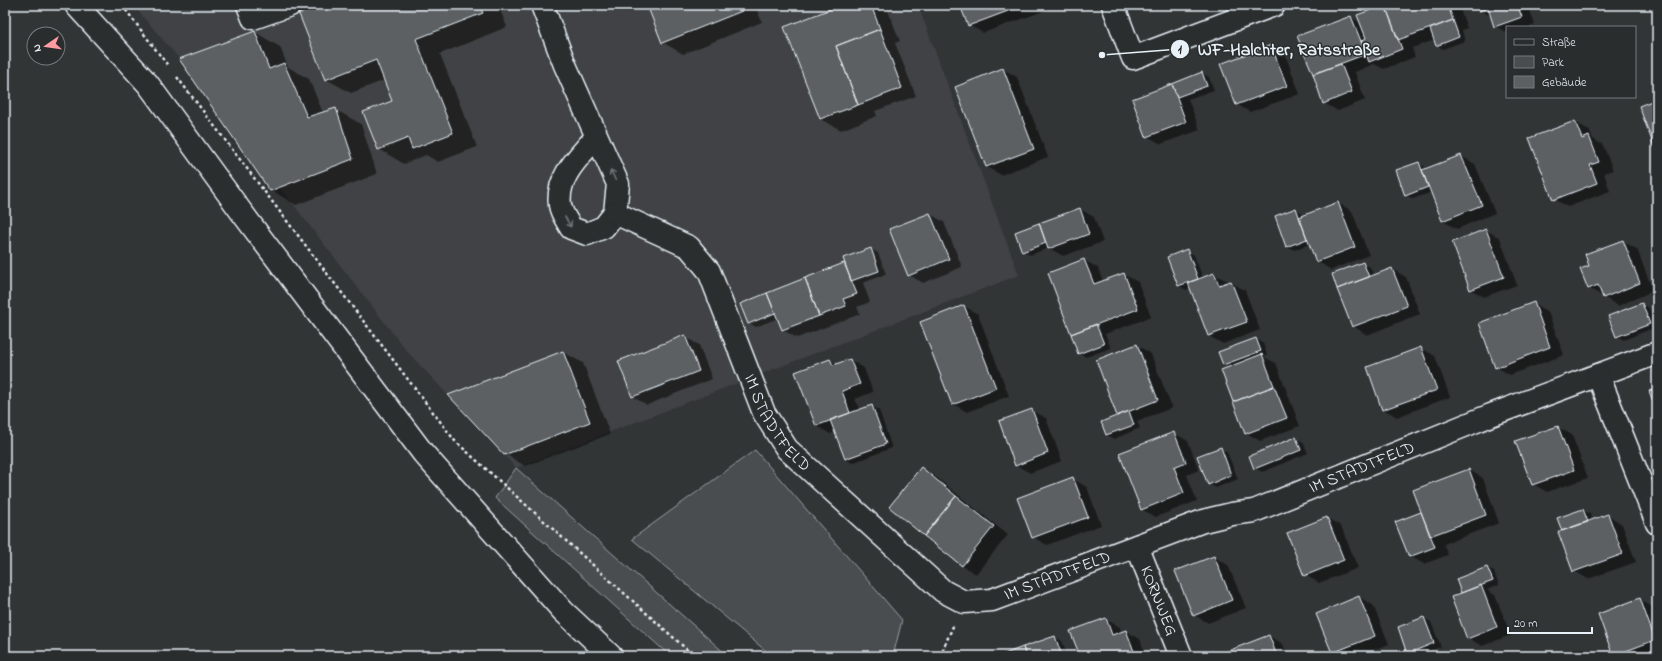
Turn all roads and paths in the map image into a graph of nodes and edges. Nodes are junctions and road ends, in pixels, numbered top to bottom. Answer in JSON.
{"nodes":[{"id":1,"x":76,"y":5,"type":"edge"},
{"id":2,"x":122,"y":5,"type":"edge"},
{"id":3,"x":248,"y":5,"type":"edge"},
{"id":4,"x":290,"y":5,"type":"edge"},
{"id":5,"x":542,"y":5,"type":"edge"},
{"id":6,"x":1112,"y":5,"type":"edge"},
{"id":7,"x":1274,"y":5,"type":"edge"},
{"id":8,"x":596,"y":137,"type":"junction"},
{"id":9,"x":615,"y":212,"type":"junction"},
{"id":10,"x":1657,"y":353,"type":"edge"},
{"id":11,"x":1598,"y":375,"type":"junction"},
{"id":12,"x":1657,"y":522,"type":"edge"},
{"id":13,"x":1137,"y":546,"type":"junction"},
{"id":14,"x":964,"y":602,"type":"junction"},
{"id":15,"x":611,"y":656,"type":"edge"},
{"id":16,"x":694,"y":656,"type":"edge"},
{"id":17,"x":940,"y":656,"type":"edge"},
{"id":18,"x":1181,"y":656,"type":"edge"}],
"edges":[{"from":1,"to":15,"type":"street"},
{"from":2,"to":16,"type":"path"},
{"from":3,"to":4,"type":"street"},
{"from":5,"to":8,"type":"street"},
{"from":6,"to":7,"type":"street"},
{"from":9,"to":8,"type":"street","one_way":true},
{"from":8,"to":9,"type":"street","one_way":true},
{"from":9,"to":14,"type":"street","name":"IM STADTFELD"},
{"from":10,"to":11,"type":"street","name":"IM STADTFELD"},
{"from":11,"to":12,"type":"street"},
{"from":11,"to":13,"type":"street","name":"IM STADTFELD"},
{"from":13,"to":14,"type":"street","name":"IM STADTFELD"},
{"from":13,"to":18,"type":"street","name":"KORNWEG"},
{"from":14,"to":17,"type":"path"}]}
